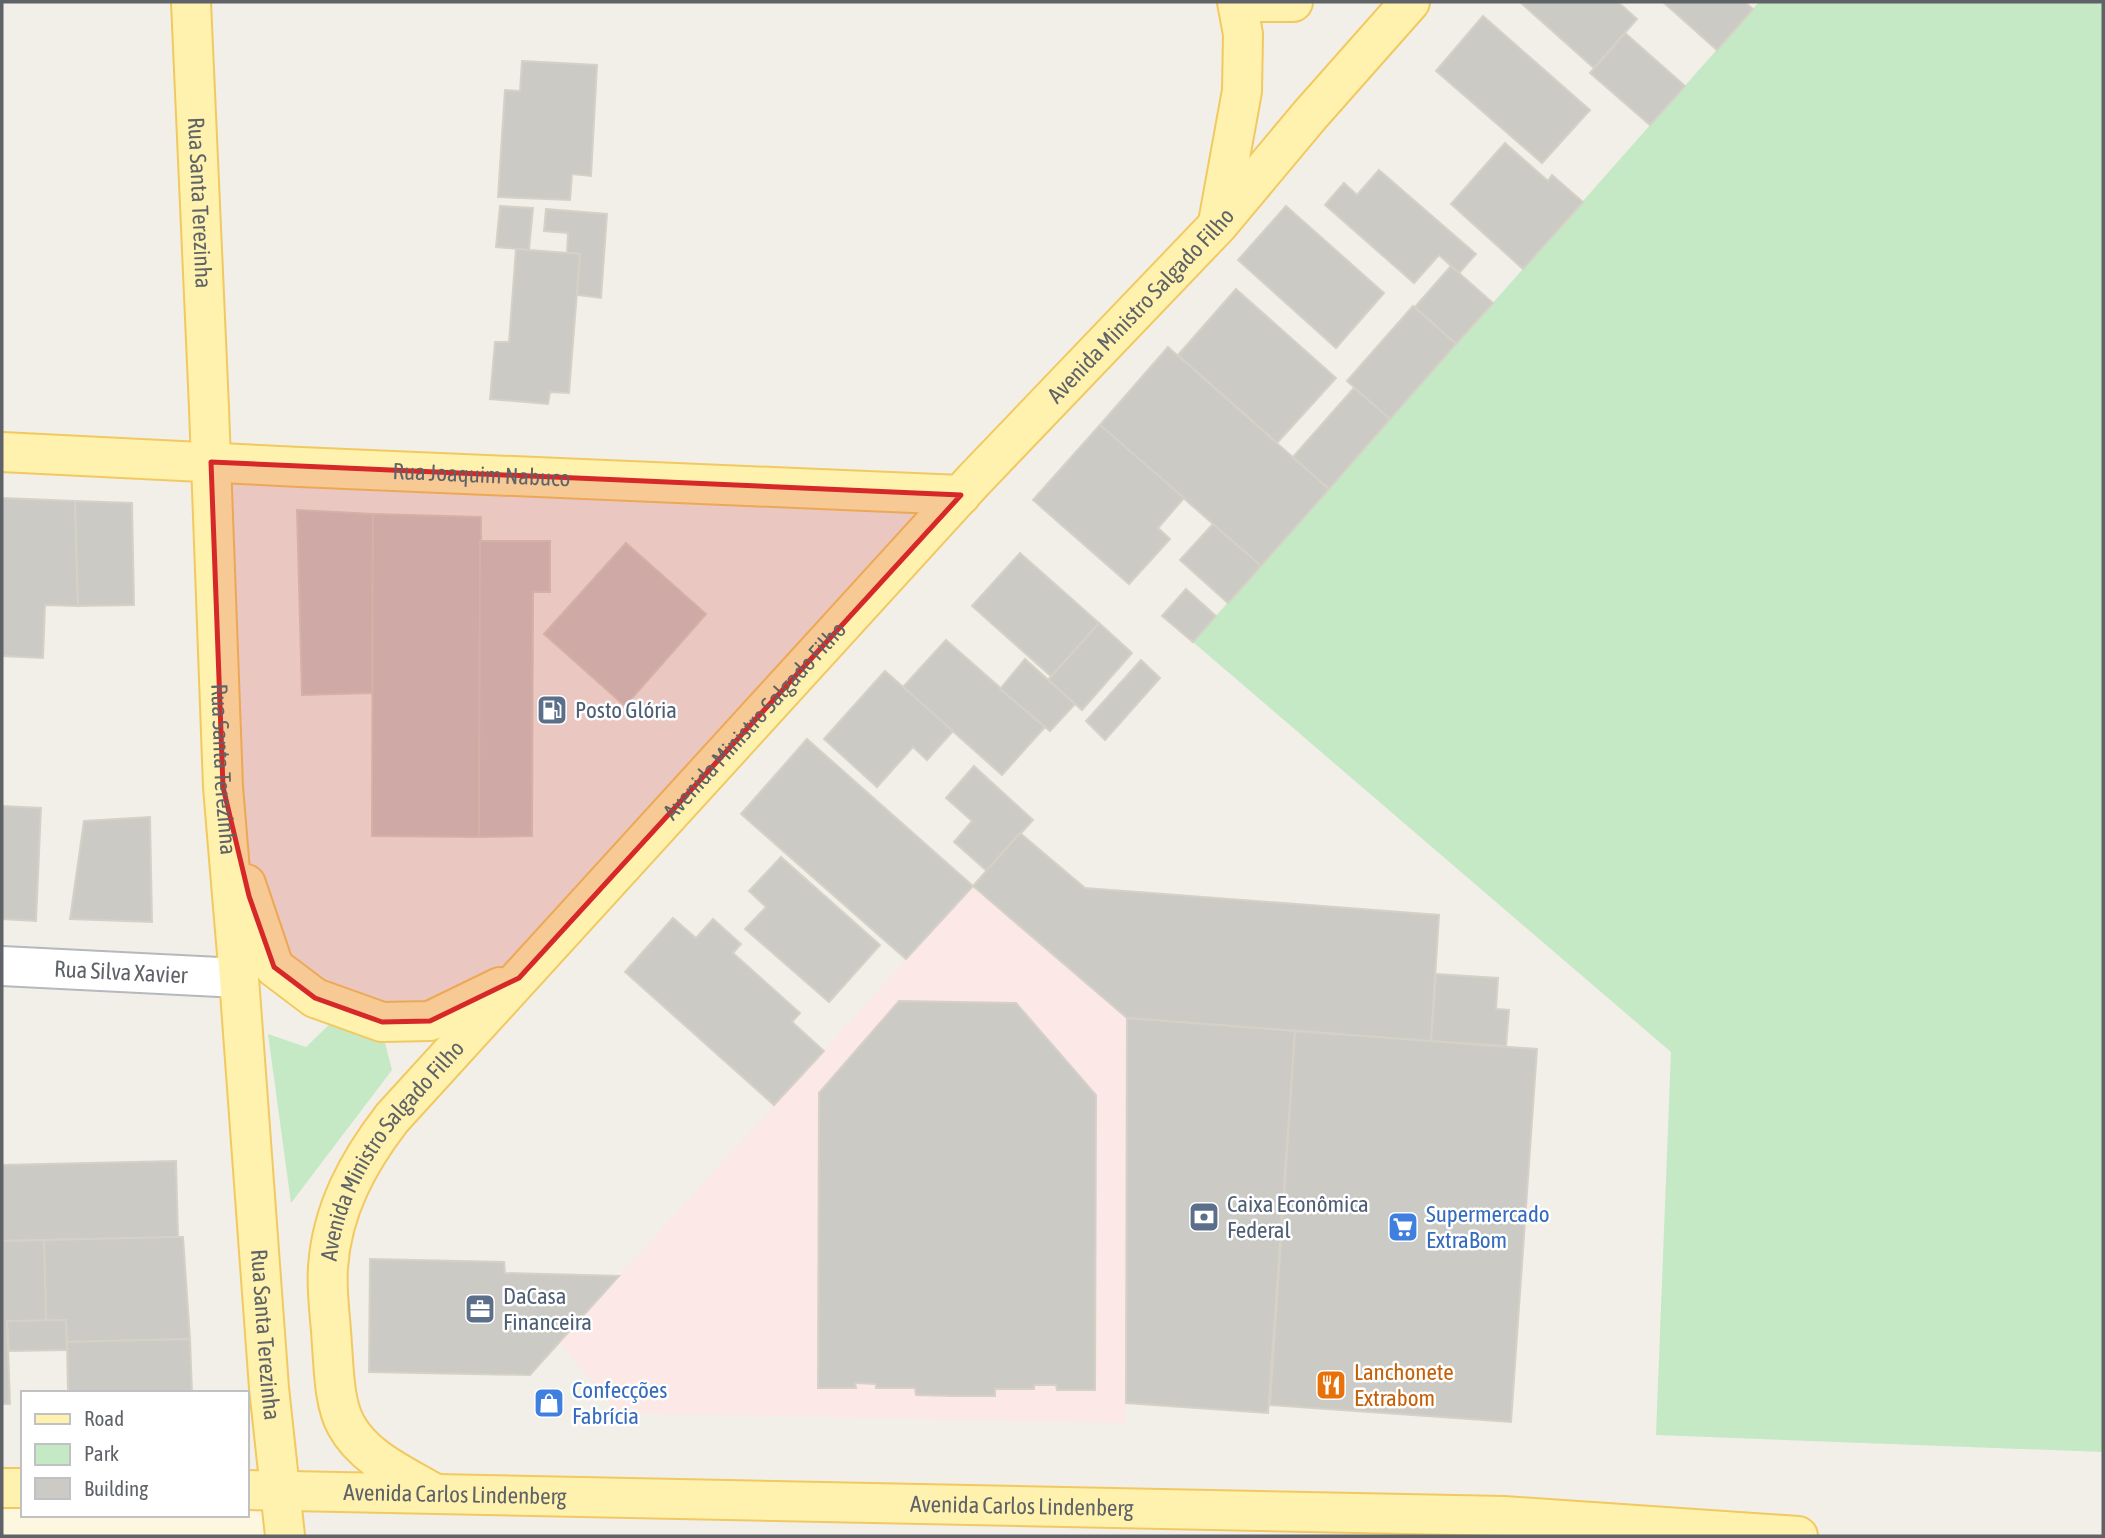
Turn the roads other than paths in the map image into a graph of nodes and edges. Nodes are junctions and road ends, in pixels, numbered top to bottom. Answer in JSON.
{"nodes":[{"id":1,"x":191,"y":2,"type":"edge"},
{"id":2,"x":1237,"y":2,"type":"edge"},
{"id":3,"x":1293,"y":2,"type":"edge"},
{"id":4,"x":1410,"y":2,"type":"edge"},
{"id":5,"x":1218,"y":225,"type":"junction"},
{"id":6,"x":2,"y":452,"type":"edge"},
{"id":7,"x":211,"y":462,"type":"junction"},
{"id":8,"x":961,"y":495,"type":"junction"},
{"id":9,"x":223,"y":787,"type":"junction"},
{"id":10,"x":2,"y":966,"type":"edge"},
{"id":11,"x":239,"y":978,"type":"junction"},
{"id":12,"x":519,"y":978,"type":"junction"},
{"id":13,"x":2,"y":1488,"type":"edge"},
{"id":14,"x":21,"y":1488,"type":"edge"},
{"id":15,"x":264,"y":1490,"type":"edge"},
{"id":16,"x":432,"y":1492,"type":"junction"},
{"id":17,"x":1346,"y":1525,"type":"edge"},
{"id":18,"x":285,"y":1536,"type":"edge"},
{"id":19,"x":1792,"y":1536,"type":"edge"},
{"id":20,"x":1798,"y":1536,"type":"edge"}],
"edges":[{"from":1,"to":7,"type":"main road","name":"Rua Santa Terezinha"},
{"from":2,"to":3,"type":"main road"},
{"from":2,"to":5,"type":"main road"},
{"from":4,"to":5,"type":"main road","name":"Avenida Ministro Salgado Filho"},
{"from":5,"to":8,"type":"main road","name":"Avenida Ministro Salgado Filho"},
{"from":6,"to":7,"type":"main road","name":"Rua Joaquim Nabuco"},
{"from":7,"to":8,"type":"main road","name":"Rua Joaquim Nabuco"},
{"from":7,"to":9,"type":"main road","name":"Rua Santa Terezinha"},
{"from":8,"to":12,"type":"main road","name":"Avenida Ministro Salgado Filho"},
{"from":9,"to":11,"type":"main road","name":"Rua Santa Terezinha"},
{"from":9,"to":12,"type":"main road"},
{"from":10,"to":11,"type":"street","name":"Rua Silva Xavier"},
{"from":11,"to":15,"type":"main road","name":"Rua Santa Terezinha"},
{"from":12,"to":16,"type":"main road","name":"Avenida Ministro Salgado Filho"},
{"from":13,"to":14,"type":"main road"},
{"from":15,"to":16,"type":"main road","name":"Avenida Carlos Lindenberg"},
{"from":15,"to":18,"type":"main road","name":"Rua Santa Terezinha"},
{"from":16,"to":17,"type":"main road","name":"Avenida Carlos Lindenberg"},
{"from":17,"to":19,"type":"main road","name":"Avenida Carlos Lindenberg"},
{"from":19,"to":20,"type":"main road","name":"Avenida Carlos Lindenberg"}]}
